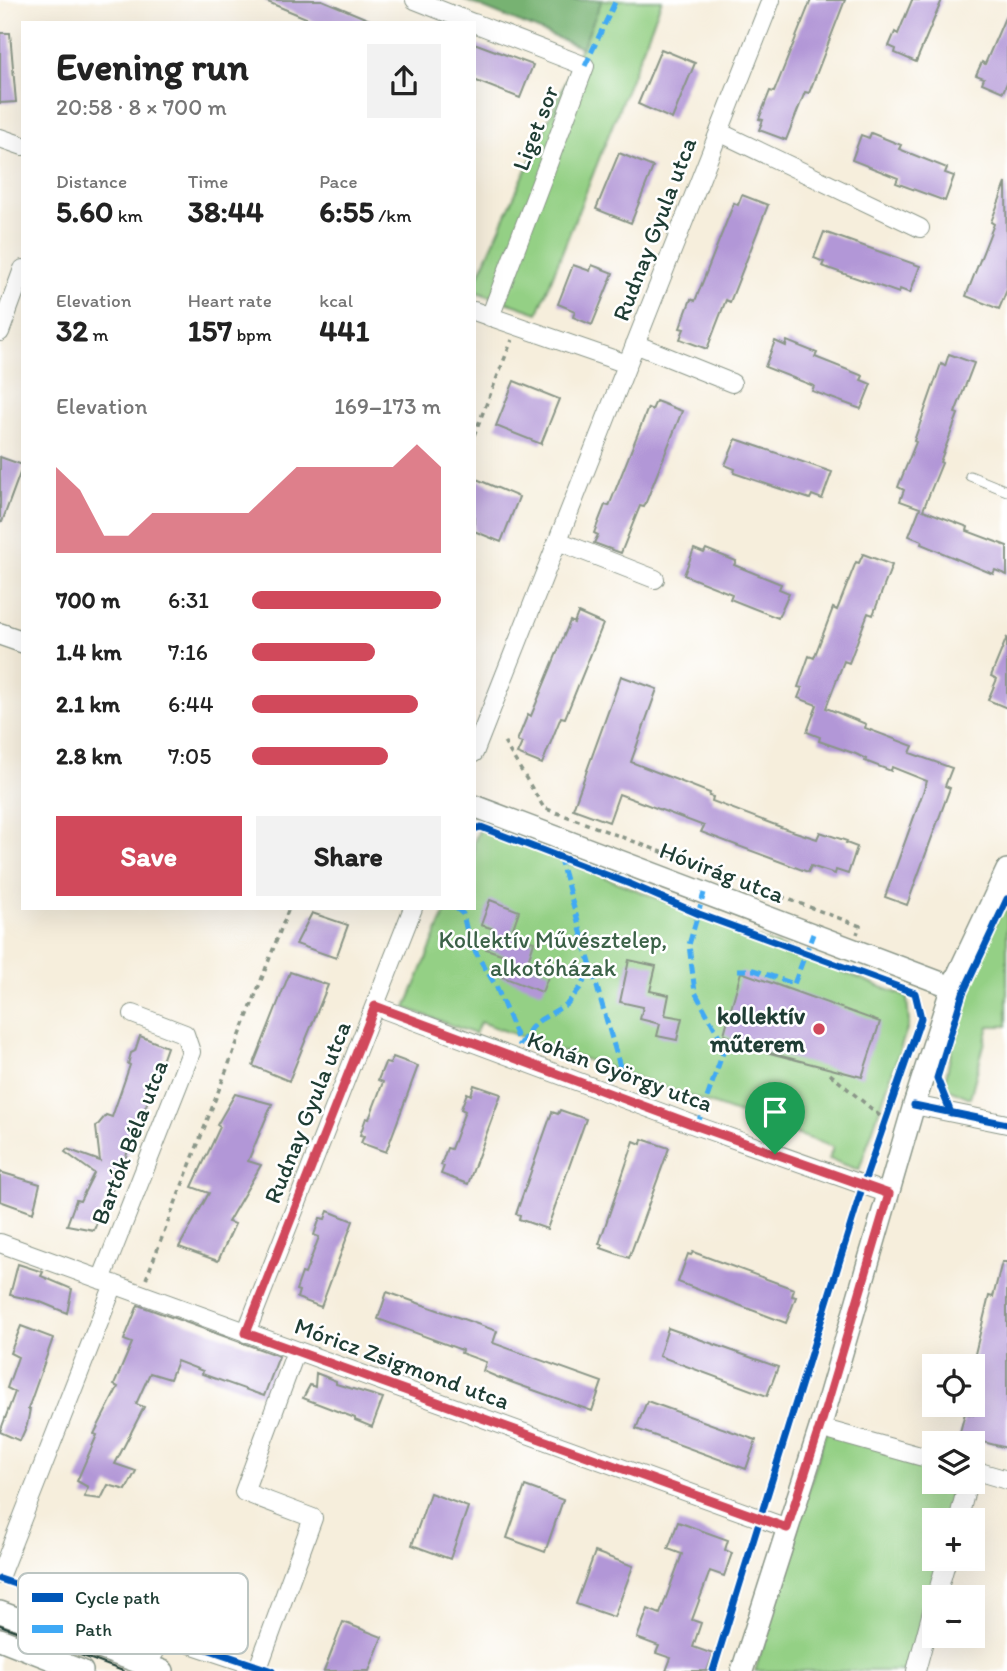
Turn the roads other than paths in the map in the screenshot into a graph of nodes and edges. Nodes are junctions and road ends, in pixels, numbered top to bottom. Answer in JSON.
{"nodes":[{"id":1,"x":415,"y":0,"type":"edge"},
{"id":2,"x":771,"y":0,"type":"edge"},
{"id":3,"x":469,"y":21,"type":"edge"},
{"id":4,"x":476,"y":24,"type":"edge"},
{"id":5,"x":719,"y":132,"type":"junction"},
{"id":6,"x":0,"y":138,"type":"edge"},
{"id":7,"x":21,"y":145,"type":"edge"},
{"id":8,"x":920,"y":228,"type":"dead end"},
{"id":9,"x":21,"y":274,"type":"edge"},
{"id":10,"x":482,"y":314,"type":"edge"},
{"id":11,"x":0,"y":332,"type":"edge"},
{"id":12,"x":635,"y":344,"type":"junction"},
{"id":13,"x":627,"y":364,"type":"junction"},
{"id":14,"x":732,"y":383,"type":"dead end"},
{"id":15,"x":970,"y":476,"type":"dead end"},
{"id":16,"x":1007,"y":491,"type":"edge"},
{"id":17,"x":558,"y":541,"type":"junction"},
{"id":18,"x":655,"y":579,"type":"dead end"},
{"id":19,"x":0,"y":634,"type":"edge"},
{"id":20,"x":21,"y":641,"type":"edge"},
{"id":21,"x":476,"y":748,"type":"edge"},
{"id":22,"x":476,"y":807,"type":"edge"},
{"id":23,"x":1007,"y":870,"type":"edge"},
{"id":24,"x":412,"y":910,"type":"edge"},
{"id":25,"x":952,"y":987,"type":"junction"},
{"id":26,"x":375,"y":1006,"type":"junction"},
{"id":27,"x":133,"y":1014,"type":"dead end"},
{"id":28,"x":914,"y":1105,"type":"junction"},
{"id":29,"x":1007,"y":1124,"type":"edge"},
{"id":30,"x":889,"y":1194,"type":"junction"},
{"id":31,"x":0,"y":1244,"type":"edge"},
{"id":32,"x":108,"y":1282,"type":"junction"},
{"id":33,"x":246,"y":1333,"type":"junction"},
{"id":34,"x":296,"y":1351,"type":"junction"},
{"id":35,"x":820,"y":1428,"type":"junction"},
{"id":36,"x":922,"y":1457,"type":"edge"},
{"id":37,"x":985,"y":1474,"type":"edge"},
{"id":38,"x":1007,"y":1480,"type":"edge"},
{"id":39,"x":787,"y":1528,"type":"junction"},
{"id":40,"x":0,"y":1575,"type":"edge"},
{"id":41,"x":0,"y":1612,"type":"edge"},
{"id":42,"x":18,"y":1619,"type":"edge"},
{"id":43,"x":0,"y":1639,"type":"edge"},
{"id":44,"x":18,"y":1646,"type":"edge"},
{"id":45,"x":922,"y":1648,"type":"edge"},
{"id":46,"x":38,"y":1654,"type":"edge"},
{"id":47,"x":116,"y":1654,"type":"edge"},
{"id":48,"x":206,"y":1654,"type":"edge"},
{"id":49,"x":157,"y":1669,"type":"edge"},
{"id":50,"x":82,"y":1671,"type":"edge"},
{"id":51,"x":257,"y":1671,"type":"edge"},
{"id":52,"x":742,"y":1671,"type":"edge"},
{"id":53,"x":916,"y":1671,"type":"edge"}],
"edges":[{"from":1,"to":3,"type":"street","name":"Liget sor"},
{"from":2,"to":5,"type":"street","name":"Rudnay Gyula utca"},
{"from":4,"to":10,"type":"street","name":"Liget sor"},
{"from":5,"to":8,"type":"street","name":"Rudnay Gyula utca"},
{"from":5,"to":12,"type":"street","name":"Rudnay Gyula utca"},
{"from":6,"to":7,"type":"street"},
{"from":9,"to":11,"type":"street"},
{"from":10,"to":13,"type":"street"},
{"from":12,"to":13,"type":"street","name":"Rudnay Gyula utca"},
{"from":12,"to":14,"type":"street","name":"Rudnay Gyula utca"},
{"from":13,"to":17,"type":"street","name":"Rudnay Gyula utca"},
{"from":15,"to":16,"type":"lane"},
{"from":17,"to":18,"type":"street"},
{"from":17,"to":21,"type":"street","name":"Rudnay Gyula utca"},
{"from":19,"to":20,"type":"street"},
{"from":22,"to":25,"type":"street","name":"Hóvirág utca"},
{"from":23,"to":25,"type":"street"},
{"from":24,"to":26,"type":"street","name":"Rudnay Gyula utca"},
{"from":25,"to":28,"type":"street"},
{"from":26,"to":30,"type":"street","name":"Kohán György utca"},
{"from":26,"to":33,"type":"street","name":"Rudnay Gyula utca"},
{"from":27,"to":32,"type":"street","name":"Bartók Béla utca"},
{"from":28,"to":29,"type":"street"},
{"from":28,"to":30,"type":"street"},
{"from":30,"to":35,"type":"street"},
{"from":31,"to":32,"type":"street","name":"Móricz Zsigmond utca"},
{"from":32,"to":33,"type":"street","name":"Móricz Zsigmond utca"},
{"from":32,"to":40,"type":"street","name":"Bartók Béla utca"},
{"from":33,"to":34,"type":"street","name":"Móricz Zsigmond utca"},
{"from":34,"to":39,"type":"street","name":"Móricz Zsigmond utca"},
{"from":34,"to":51,"type":"street"},
{"from":35,"to":36,"type":"street"},
{"from":35,"to":39,"type":"street"},
{"from":37,"to":38,"type":"street"},
{"from":39,"to":52,"type":"street"},
{"from":41,"to":42,"type":"street"},
{"from":43,"to":44,"type":"street"},
{"from":45,"to":53,"type":"street"},
{"from":46,"to":50,"type":"street"},
{"from":47,"to":49,"type":"street"},
{"from":48,"to":51,"type":"lane"}]}
